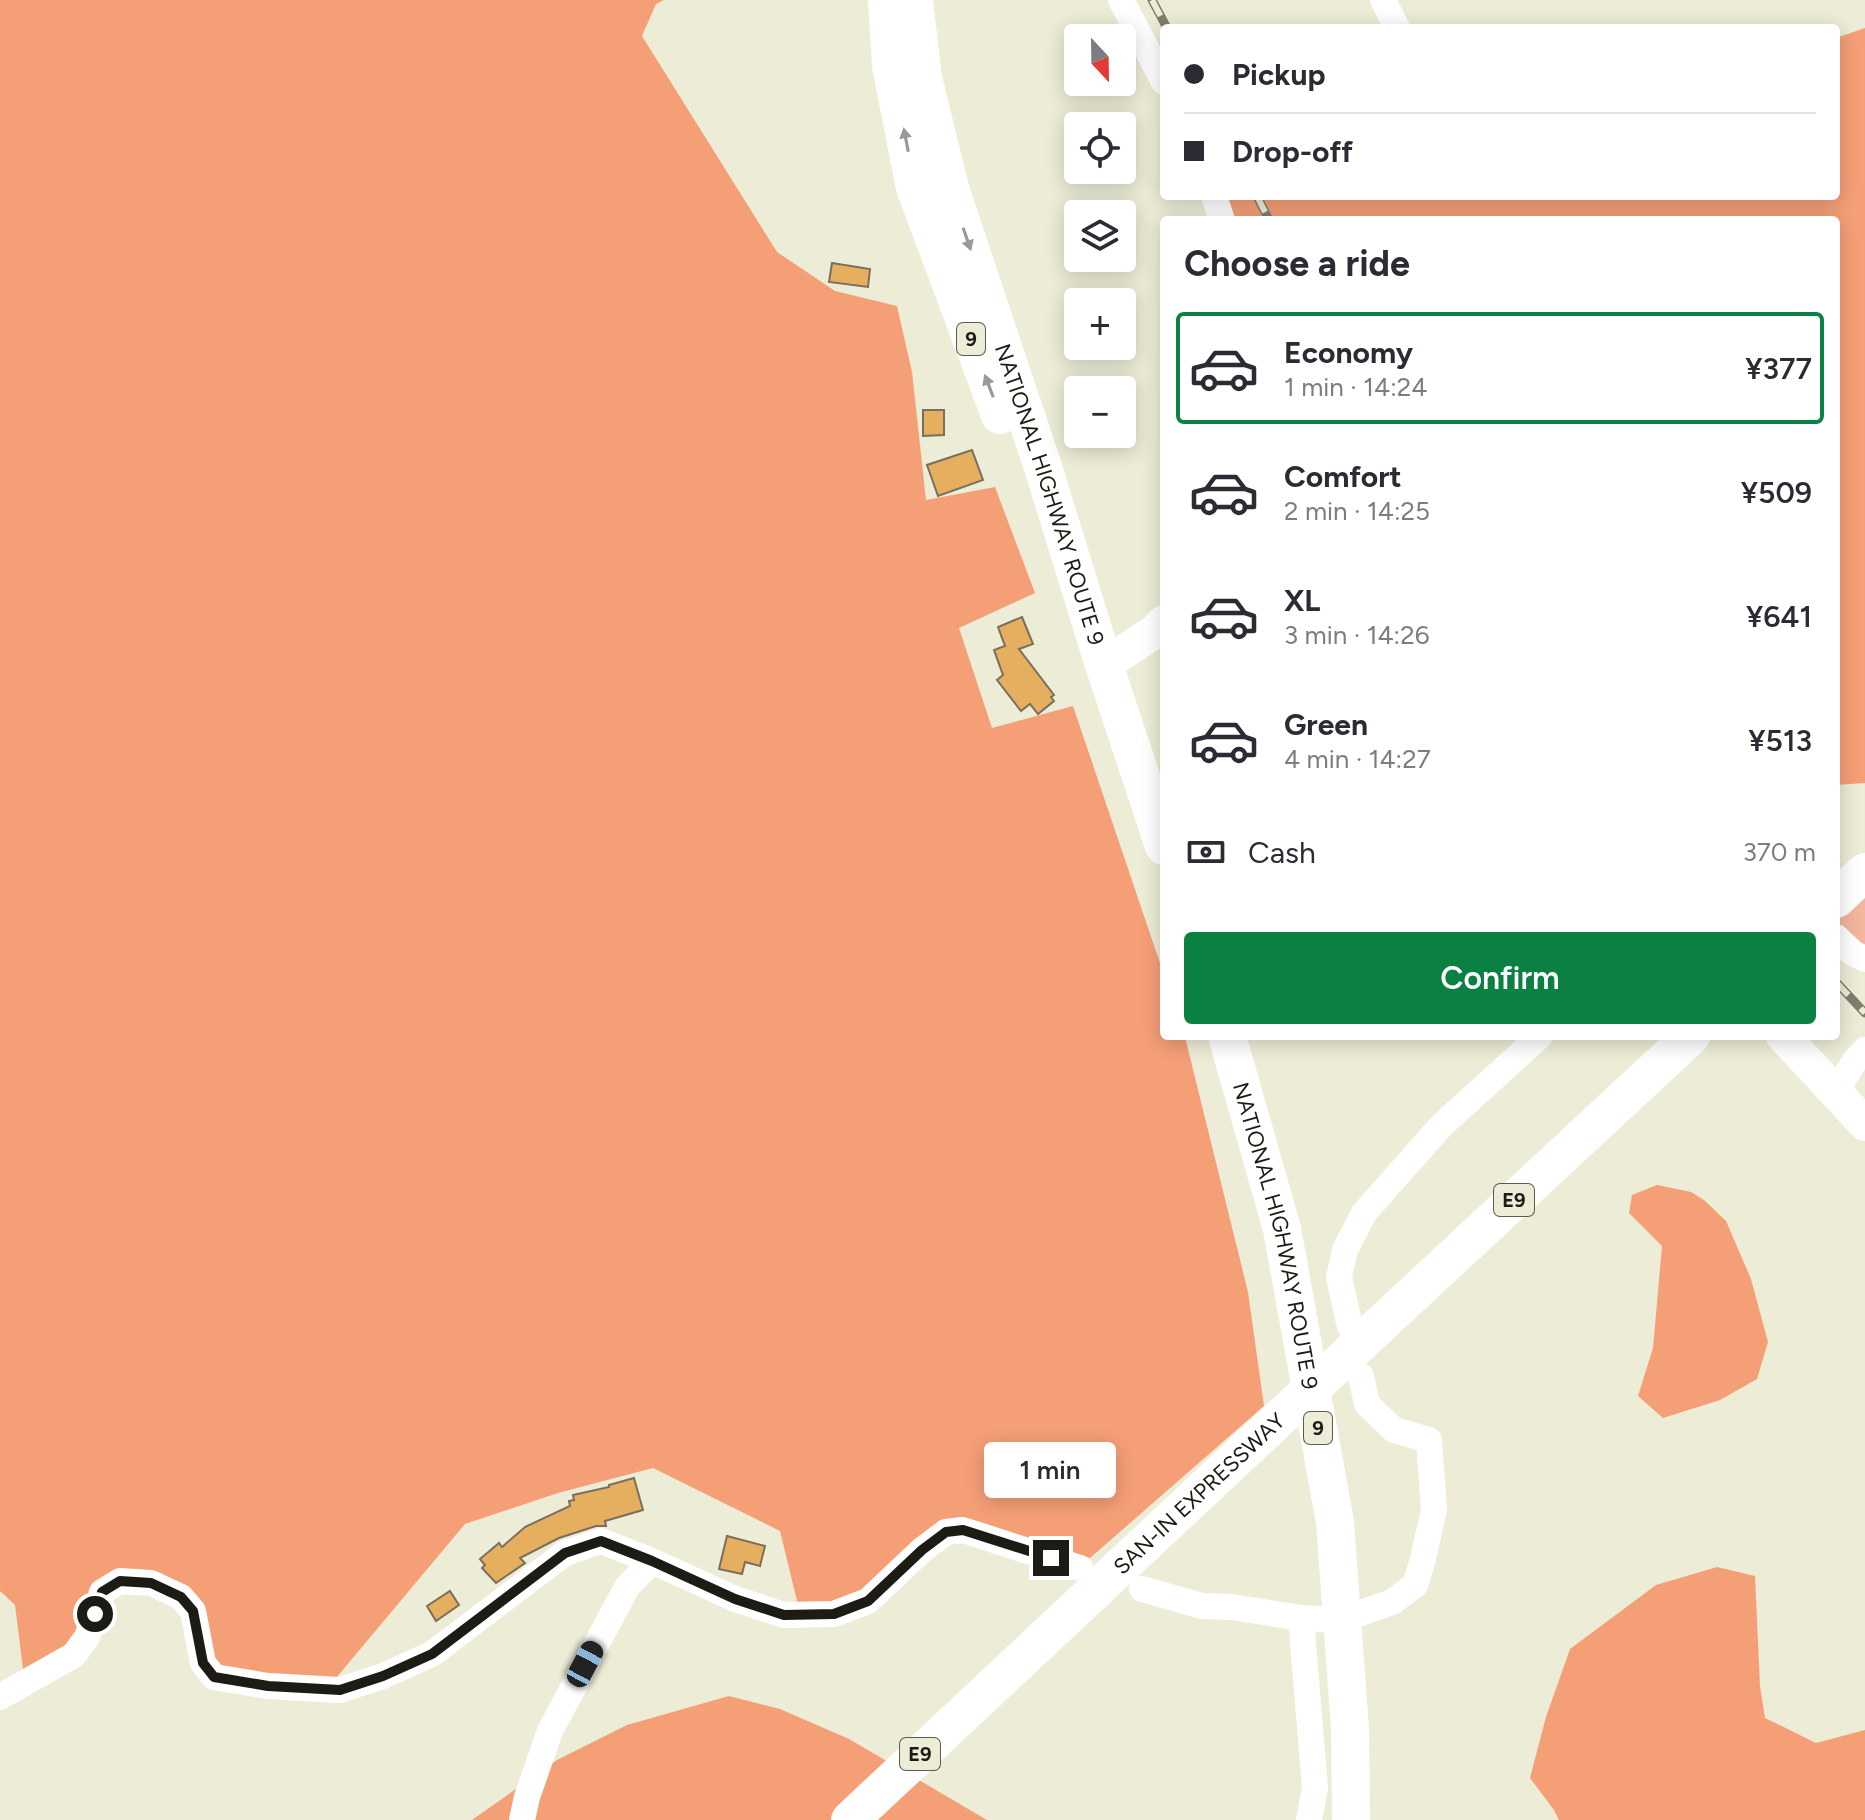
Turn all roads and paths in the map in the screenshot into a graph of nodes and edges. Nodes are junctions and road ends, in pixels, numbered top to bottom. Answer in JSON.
{"nodes":[{"id":1,"x":887,"y":0,"type":"edge"},
{"id":2,"x":914,"y":0,"type":"edge"},
{"id":3,"x":1121,"y":0,"type":"edge"},
{"id":4,"x":1383,"y":0,"type":"edge"},
{"id":5,"x":1395,"y":24,"type":"edge"},
{"id":6,"x":1160,"y":74,"type":"edge"},
{"id":7,"x":1160,"y":626,"type":"edge"},
{"id":8,"x":1104,"y":665,"type":"junction"},
{"id":9,"x":1160,"y":834,"type":"edge"},
{"id":10,"x":1840,"y":941,"type":"edge"},
{"id":11,"x":1865,"y":959,"type":"edge"},
{"id":12,"x":1228,"y":1040,"type":"edge"},
{"id":13,"x":1536,"y":1040,"type":"edge"},
{"id":14,"x":1687,"y":1040,"type":"edge"},
{"id":15,"x":1787,"y":1040,"type":"edge"},
{"id":16,"x":1865,"y":1050,"type":"edge"},
{"id":17,"x":1835,"y":1093,"type":"junction"},
{"id":18,"x":1865,"y":1124,"type":"edge"},
{"id":19,"x":1350,"y":1327,"type":"dead end"},
{"id":20,"x":1350,"y":1370,"type":"junction"},
{"id":21,"x":652,"y":1561,"type":"junction"},
{"id":22,"x":1080,"y":1568,"type":"dead end"},
{"id":23,"x":1135,"y":1574,"type":"junction"},
{"id":24,"x":1301,"y":1618,"type":"junction"},
{"id":25,"x":1341,"y":1620,"type":"junction"},
{"id":26,"x":991,"y":1687,"type":"junction"},
{"id":27,"x":0,"y":1697,"type":"edge"},
{"id":28,"x":1339,"y":1797,"type":"edge"},
{"id":29,"x":522,"y":1820,"type":"edge"},
{"id":30,"x":822,"y":1820,"type":"edge"},
{"id":31,"x":850,"y":1820,"type":"edge"},
{"id":32,"x":867,"y":1820,"type":"edge"},
{"id":33,"x":1309,"y":1820,"type":"edge"}],
"edges":[{"from":8,"to":1,"type":"highway","name":"NATIONAL HIGHWAY ROUTE 9","number":"9","one_way":true},
{"from":2,"to":8,"type":"highway","name":"NATIONAL HIGHWAY ROUTE 9","number":"9","one_way":true},
{"from":3,"to":6,"type":"street"},
{"from":4,"to":5,"type":"street"},
{"from":7,"to":8,"type":"main road"},
{"from":8,"to":9,"type":"highway","name":"NATIONAL HIGHWAY ROUTE 9","number":"9"},
{"from":10,"to":11,"type":"street"},
{"from":12,"to":25,"type":"highway","name":"NATIONAL HIGHWAY ROUTE 9","number":"9"},
{"from":13,"to":19,"type":"street"},
{"from":14,"to":20,"type":"highway","name":"SAN-IN EXPRESSWAY","number":"E9"},
{"from":15,"to":17,"type":"main road"},
{"from":16,"to":17,"type":"street"},
{"from":17,"to":18,"type":"main road"},
{"from":20,"to":23,"type":"highway","name":"SAN-IN EXPRESSWAY","number":"E9"},
{"from":20,"to":25,"type":"street"},
{"from":21,"to":22,"type":"street"},
{"from":21,"to":27,"type":"street"},
{"from":21,"to":29,"type":"street"},
{"from":23,"to":24,"type":"street"},
{"from":23,"to":26,"type":"highway","name":"SAN-IN EXPRESSWAY","number":"E9"},
{"from":23,"to":30,"type":"highway"},
{"from":24,"to":25,"type":"street"},
{"from":24,"to":28,"type":"street"},
{"from":25,"to":28,"type":"highway","name":"NATIONAL HIGHWAY ROUTE 9","number":"9"},
{"from":26,"to":31,"type":"highway","name":"SAN-IN EXPRESSWAY","number":"E9"},
{"from":26,"to":32,"type":"highway"},
{"from":28,"to":33,"type":"street"}]}
